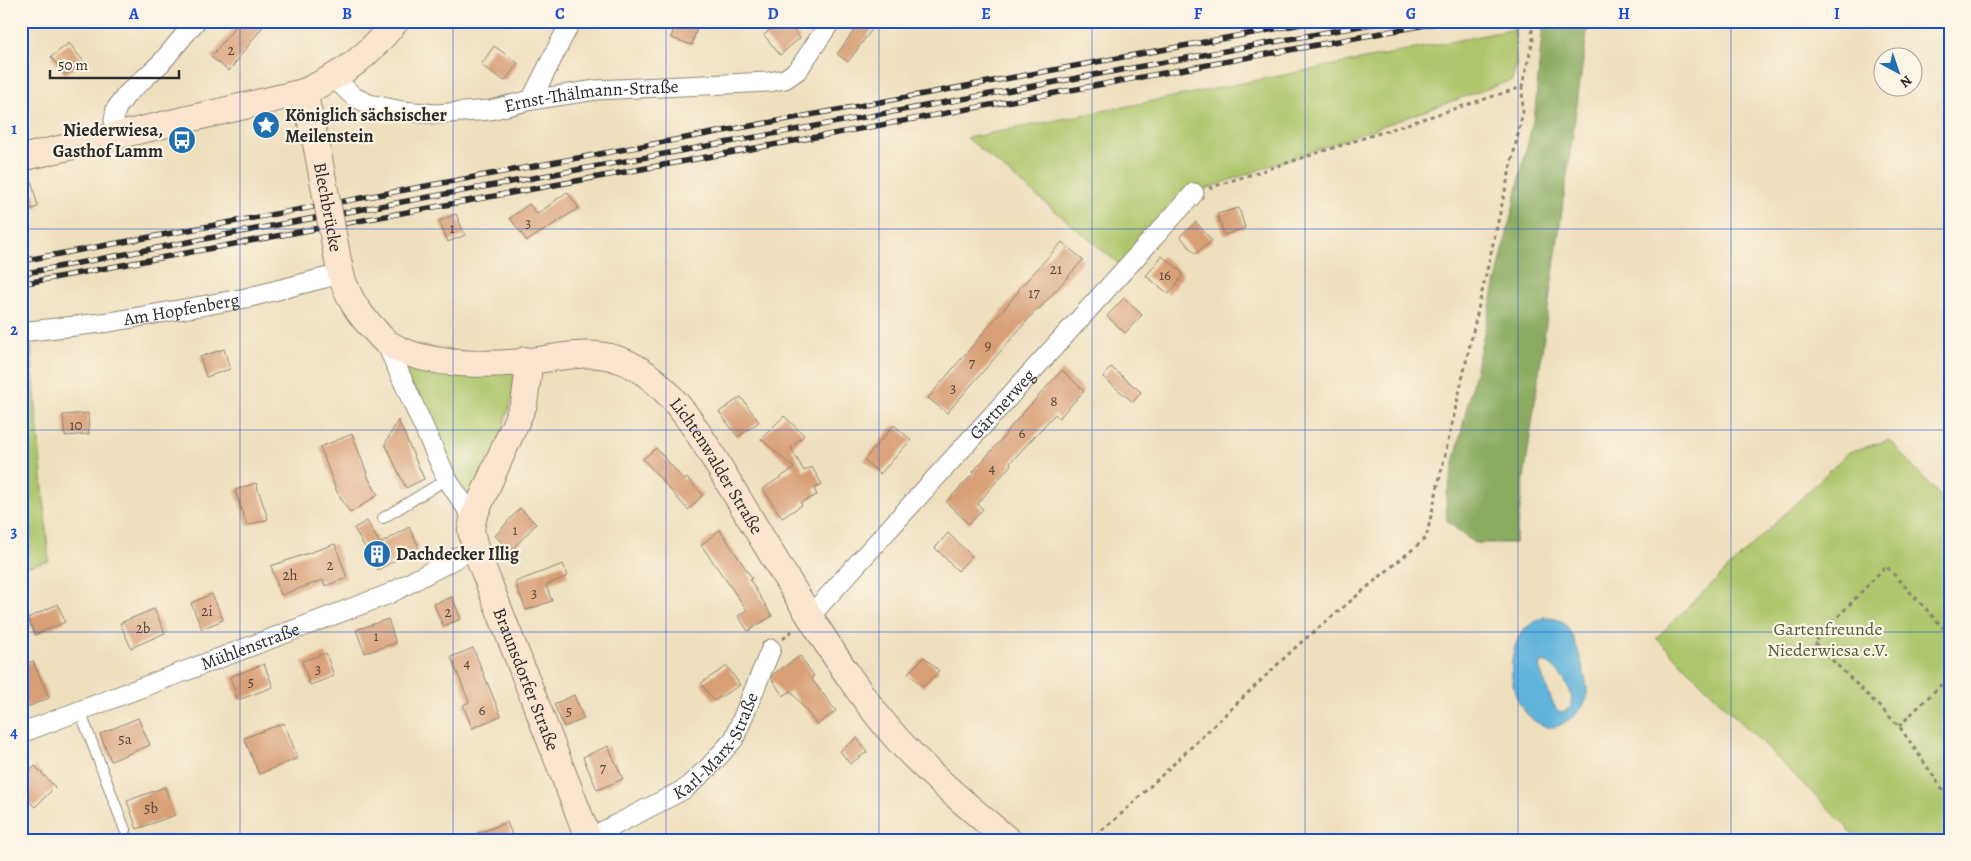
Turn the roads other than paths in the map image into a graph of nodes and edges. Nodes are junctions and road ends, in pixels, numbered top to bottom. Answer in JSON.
{"nodes":[{"id":1,"x":196,"y":21,"type":"edge"},
{"id":2,"x":396,"y":21,"type":"edge"},
{"id":3,"x":571,"y":21,"type":"edge"},
{"id":4,"x":831,"y":21,"type":"edge"},
{"id":5,"x":334,"y":78,"type":"junction"},
{"id":6,"x":304,"y":92,"type":"junction"},
{"id":7,"x":530,"y":100,"type":"junction"},
{"id":8,"x":117,"y":135,"type":"junction"},
{"id":9,"x":21,"y":158,"type":"edge"},
{"id":10,"x":1194,"y":193,"type":"road end"},
{"id":11,"x":340,"y":270,"type":"junction"},
{"id":12,"x":21,"y":332,"type":"edge"},
{"id":13,"x":385,"y":341,"type":"junction"},
{"id":14,"x":525,"y":360,"type":"junction"},
{"id":15,"x":447,"y":479,"type":"junction"},
{"id":16,"x":383,"y":518,"type":"dead end"},
{"id":17,"x":473,"y":518,"type":"junction"},
{"id":18,"x":475,"y":548,"type":"junction"},
{"id":19,"x":810,"y":616,"type":"junction"},
{"id":20,"x":771,"y":649,"type":"road end"},
{"id":21,"x":80,"y":711,"type":"junction"},
{"id":22,"x":21,"y":734,"type":"edge"},
{"id":23,"x":125,"y":830,"type":"dead end"},
{"id":24,"x":588,"y":839,"type":"edge"},
{"id":25,"x":1008,"y":840,"type":"edge"}],
"edges":[{"from":1,"to":8,"type":"street"},
{"from":2,"to":5,"type":"main road"},
{"from":3,"to":7,"type":"street"},
{"from":4,"to":7,"type":"street","name":"Ernst-Thälmann-Straße"},
{"from":5,"to":6,"type":"main road"},
{"from":5,"to":7,"type":"street","name":"Ernst-Thälmann-Straße"},
{"from":6,"to":8,"type":"main road"},
{"from":6,"to":11,"type":"main road","name":"Blechbrücke","bridge":true},
{"from":8,"to":9,"type":"main road"},
{"from":10,"to":19,"type":"street","name":"Gärtnerweg"},
{"from":11,"to":12,"type":"street","name":"Am Hopfenberg"},
{"from":11,"to":13,"type":"main road","name":"Lichtenwalder Straße"},
{"from":13,"to":14,"type":"main road","name":"Lichtenwalder Straße"},
{"from":13,"to":15,"type":"street"},
{"from":14,"to":17,"type":"main road","name":"Braunsdorfer Straße"},
{"from":14,"to":19,"type":"main road","name":"Lichtenwalder Straße"},
{"from":15,"to":16,"type":"lane"},
{"from":15,"to":17,"type":"street"},
{"from":17,"to":18,"type":"main road","name":"Braunsdorfer Straße"},
{"from":18,"to":21,"type":"street","name":"Mühlenstraße"},
{"from":18,"to":24,"type":"main road","name":"Braunsdorfer Straße"},
{"from":19,"to":25,"type":"main road","name":"Lichtenwalder Straße"},
{"from":20,"to":24,"type":"street","name":"Karl-Marx-Straße"},
{"from":21,"to":22,"type":"street","name":"Mühlenstraße"},
{"from":21,"to":23,"type":"lane"}]}
